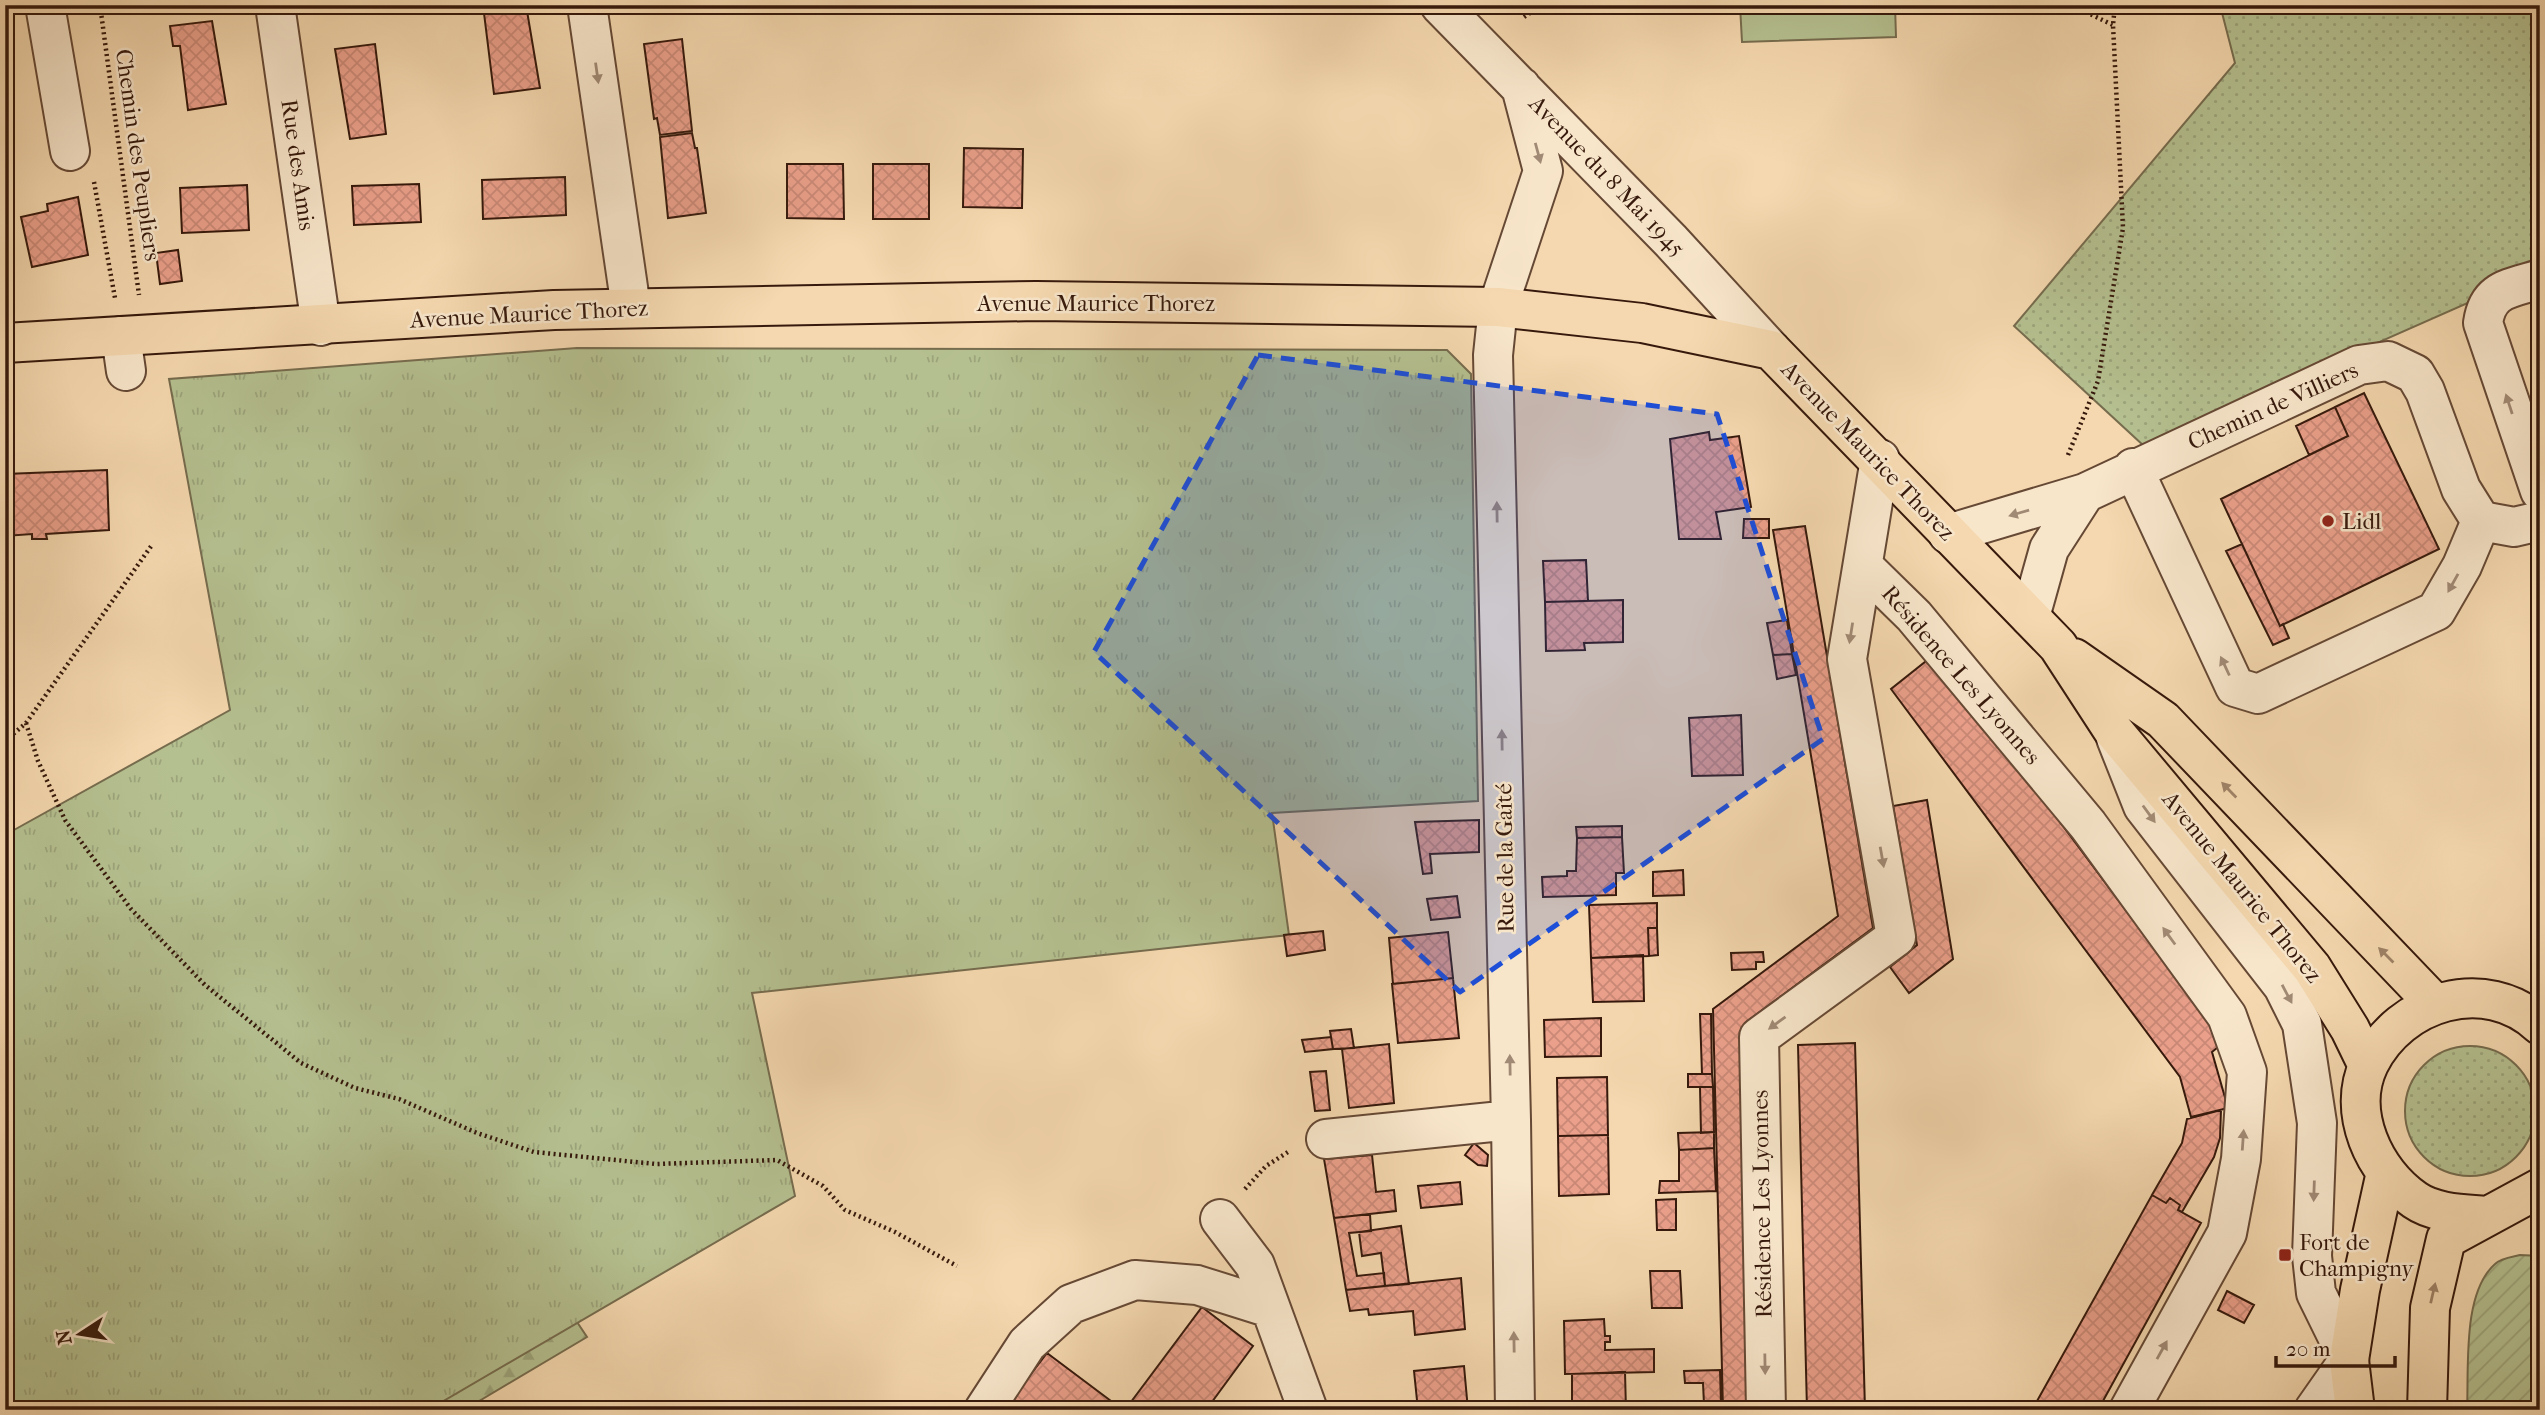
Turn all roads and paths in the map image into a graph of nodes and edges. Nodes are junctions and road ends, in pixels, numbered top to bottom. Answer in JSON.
{"nodes":[{"id":1,"x":45,"y":5,"type":"edge"},
{"id":2,"x":100,"y":5,"type":"edge"},
{"id":3,"x":275,"y":5,"type":"edge"},
{"id":4,"x":587,"y":5,"type":"edge"},
{"id":5,"x":1542,"y":5,"type":"edge"},
{"id":6,"x":2071,"y":5,"type":"edge"},
{"id":7,"x":2115,"y":5,"type":"edge"},
{"id":8,"x":1453,"y":10,"type":"edge"},
{"id":9,"x":1524,"y":17,"type":"dead end"},
{"id":10,"x":2113,"y":25,"type":"junction"},
{"id":11,"x":1521,"y":87,"type":"junction"},
{"id":12,"x":70,"y":151,"type":"joint"},
{"id":13,"x":2540,"y":279,"type":"edge"},
{"id":14,"x":139,"y":301,"type":"dead end"},
{"id":15,"x":1498,"y":307,"type":"junction"},
{"id":16,"x":631,"y":308,"type":"junction"},
{"id":17,"x":321,"y":326,"type":"junction"},
{"id":18,"x":5,"y":343,"type":"edge"},
{"id":19,"x":1771,"y":350,"type":"junction"},
{"id":20,"x":124,"y":354,"type":"junction"},
{"id":21,"x":1880,"y":459,"type":"junction"},
{"id":22,"x":2133,"y":468,"type":"junction"},
{"id":23,"x":2540,"y":491,"type":"edge"},
{"id":24,"x":2085,"y":493,"type":"junction"},
{"id":25,"x":2481,"y":521,"type":"junction"},
{"id":26,"x":2540,"y":521,"type":"edge"},
{"id":27,"x":1948,"y":534,"type":"junction"},
{"id":28,"x":152,"y":545,"type":"dead end"},
{"id":29,"x":1863,"y":566,"type":"junction"},
{"id":30,"x":2030,"y":617,"type":"junction"},
{"id":31,"x":2058,"y":646,"type":"junction"},
{"id":32,"x":26,"y":723,"type":"junction"},
{"id":33,"x":2112,"y":729,"type":"junction"},
{"id":34,"x":5,"y":741,"type":"edge"},
{"id":35,"x":2434,"y":1003,"type":"junction"},
{"id":36,"x":2536,"y":1010,"type":"edge"},
{"id":37,"x":2368,"y":1066,"type":"junction"},
{"id":38,"x":1511,"y":1119,"type":"junction"},
{"id":39,"x":2317,"y":1123,"type":"junction"},
{"id":40,"x":1326,"y":1139,"type":"joint"},
{"id":41,"x":2386,"y":1172,"type":"junction"},
{"id":42,"x":2540,"y":1188,"type":"edge"},
{"id":43,"x":2488,"y":1216,"type":"junction"},
{"id":44,"x":1220,"y":1219,"type":"joint"},
{"id":45,"x":957,"y":1266,"type":"dead end"},
{"id":46,"x":1270,"y":1308,"type":"junction"},
{"id":47,"x":2350,"y":1360,"type":"junction"},
{"id":48,"x":984,"y":1410,"type":"edge"},
{"id":49,"x":1308,"y":1410,"type":"edge"},
{"id":50,"x":1515,"y":1410,"type":"edge"},
{"id":51,"x":1766,"y":1410,"type":"edge"},
{"id":52,"x":2129,"y":1410,"type":"edge"},
{"id":53,"x":2315,"y":1410,"type":"edge"},
{"id":54,"x":2355,"y":1410,"type":"edge"},
{"id":55,"x":2427,"y":1410,"type":"edge"}],
"edges":[{"from":1,"to":12,"type":"street"},
{"from":2,"to":14,"type":"path","name":"Chemin des Peupliers"},
{"from":3,"to":17,"type":"street","name":"Rue des Amis"},
{"from":4,"to":16,"type":"street","one_way":true},
{"from":5,"to":9,"type":"path"},
{"from":6,"to":10,"type":"path"},
{"from":7,"to":10,"type":"path"},
{"from":8,"to":11,"type":"street","name":"Avenue du 8 Mai 1945"},
{"from":10,"to":24,"type":"path"},
{"from":11,"to":15,"type":"street","name":"Rue de la Gaîté","one_way":true},
{"from":11,"to":19,"type":"street","name":"Avenue du 8 Mai 1945"},
{"from":12,"to":20,"type":"path"},
{"from":23,"to":13,"type":"street","one_way":true},
{"from":15,"to":16,"type":"main road","name":"Avenue Maurice Thorez"},
{"from":15,"to":19,"type":"main road","name":"Avenue Maurice Thorez"},
{"from":38,"to":15,"type":"street","name":"Rue de la Gaîté","one_way":true},
{"from":16,"to":17,"type":"main road","name":"Avenue Maurice Thorez"},
{"from":17,"to":20,"type":"main road","name":"Avenue Maurice Thorez"},
{"from":18,"to":20,"type":"main road","name":"Avenue Maurice Thorez"},
{"from":19,"to":21,"type":"main road","name":"Avenue Maurice Thorez"},
{"from":21,"to":27,"type":"main road","name":"Avenue Maurice Thorez"},
{"from":21,"to":29,"type":"street"},
{"from":22,"to":24,"type":"street","name":"Chemin de Villiers"},
{"from":22,"to":25,"type":"street","name":"Chemin de Villiers"},
{"from":25,"to":22,"type":"street","one_way":true},
{"from":24,"to":27,"type":"street","name":"Chemin de Villiers","one_way":true},
{"from":24,"to":30,"type":"street","name":"Chemin de Villiers"},
{"from":25,"to":26,"type":"street"},
{"from":27,"to":30,"type":"main road","name":"Avenue Maurice Thorez"},
{"from":28,"to":32,"type":"path"},
{"from":29,"to":51,"type":"street","name":"Résidence Les Lyonnes","one_way":true},
{"from":52,"to":29,"type":"street","name":"Résidence Les Lyonnes","one_way":true},
{"from":30,"to":31,"type":"main road","name":"Avenue Maurice Thorez"},
{"from":31,"to":33,"type":"main road","name":"Avenue Maurice Thorez"},
{"from":35,"to":31,"type":"main road","name":"Avenue Maurice Thorez","one_way":true},
{"from":32,"to":34,"type":"path"},
{"from":32,"to":45,"type":"path"},
{"from":33,"to":37,"type":"main road","name":"Avenue Maurice Thorez"},
{"from":33,"to":39,"type":"street","one_way":true},
{"from":35,"to":36,"type":"main road"},
{"from":35,"to":37,"type":"main road"},
{"from":37,"to":39,"type":"street"},
{"from":37,"to":41,"type":"main road"},
{"from":38,"to":40,"type":"street"},
{"from":50,"to":38,"type":"street","name":"Rue de la Gaîté","one_way":true},
{"from":39,"to":47,"type":"street","one_way":true},
{"from":40,"to":44,"type":"path"},
{"from":41,"to":43,"type":"main road"},
{"from":41,"to":47,"type":"main road"},
{"from":42,"to":43,"type":"main road"},
{"from":55,"to":43,"type":"main road","one_way":true},
{"from":44,"to":46,"type":"street"},
{"from":46,"to":48,"type":"street"},
{"from":46,"to":49,"type":"street"},
{"from":47,"to":53,"type":"street"},
{"from":47,"to":54,"type":"main road"}]}
